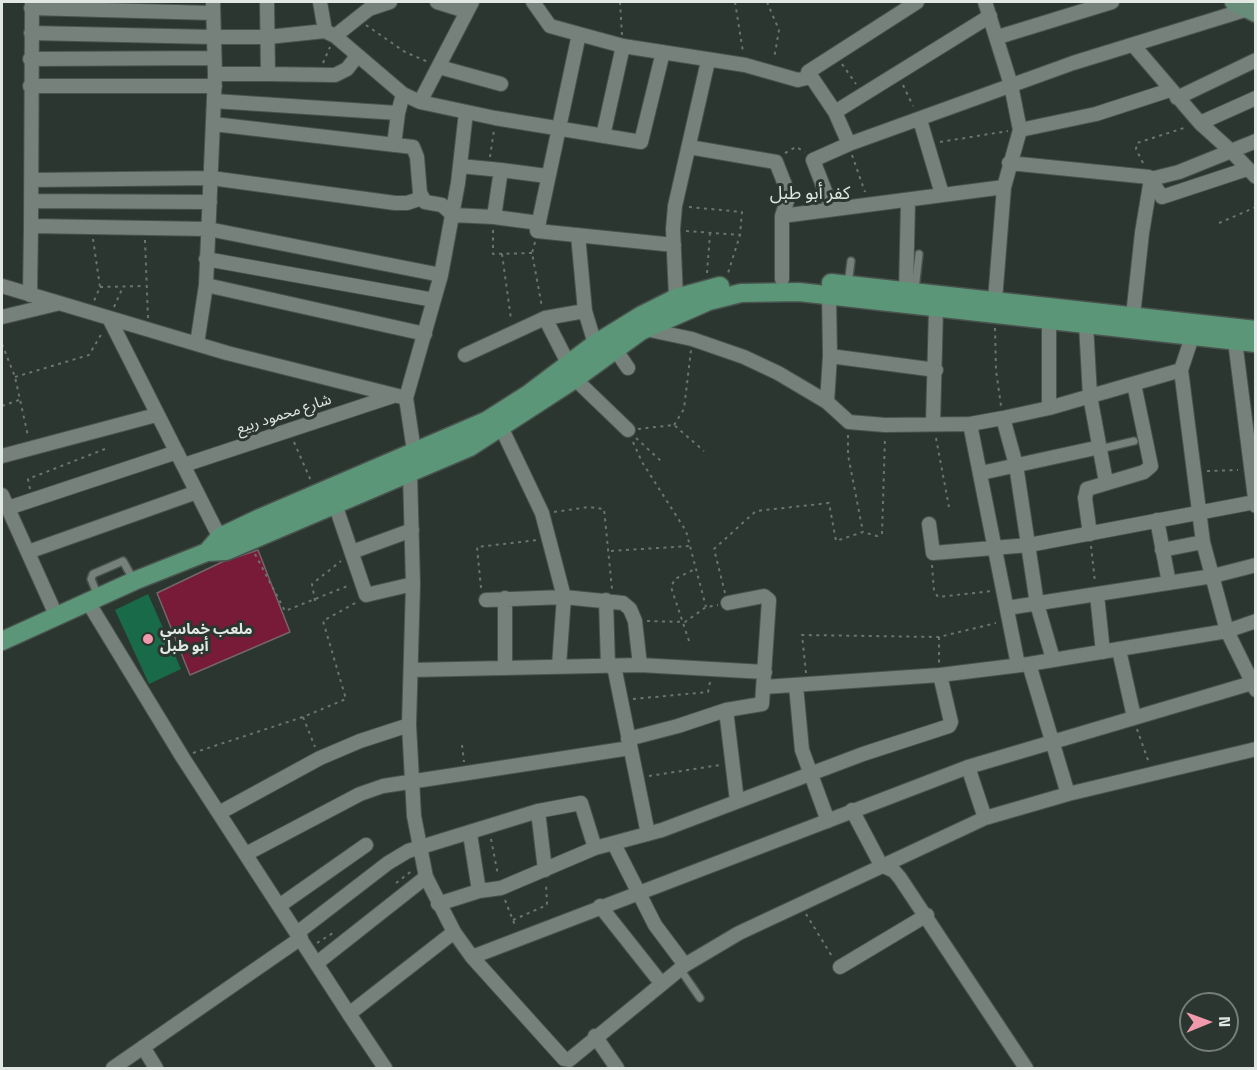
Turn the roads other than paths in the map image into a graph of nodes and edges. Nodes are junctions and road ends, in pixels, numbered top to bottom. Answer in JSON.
{"nodes":[{"id":1,"x":267,"y":2,"type":"edge"},
{"id":2,"x":320,"y":2,"type":"edge"},
{"id":3,"x":390,"y":2,"type":"edge"},
{"id":4,"x":437,"y":2,"type":"edge"},
{"id":5,"x":533,"y":2,"type":"edge"},
{"id":6,"x":917,"y":2,"type":"edge"},
{"id":7,"x":985,"y":2,"type":"edge"},
{"id":8,"x":1112,"y":2,"type":"edge"},
{"id":9,"x":31,"y":5,"type":"edge"},
{"id":10,"x":469,"y":6,"type":"edge"},
{"id":11,"x":212,"y":8,"type":"edge"},
{"id":12,"x":1246,"y":8,"type":"edge"},
{"id":13,"x":990,"y":16,"type":"junction"},
{"id":14,"x":31,"y":33,"type":"junction"},
{"id":15,"x":330,"y":34,"type":"junction"},
{"id":16,"x":579,"y":34,"type":"junction"},
{"id":17,"x":213,"y":37,"type":"junction"},
{"id":18,"x":268,"y":37,"type":"junction"},
{"id":19,"x":998,"y":37,"type":"junction"},
{"id":20,"x":623,"y":46,"type":"junction"},
{"id":21,"x":1134,"y":46,"type":"junction"},
{"id":22,"x":663,"y":52,"type":"junction"},
{"id":23,"x":357,"y":56,"type":"junction"},
{"id":24,"x":214,"y":58,"type":"junction"},
{"id":25,"x":30,"y":59,"type":"junction"},
{"id":26,"x":1256,"y":60,"type":"edge"},
{"id":27,"x":708,"y":61,"type":"junction"},
{"id":28,"x":439,"y":67,"type":"junction"},
{"id":29,"x":268,"y":74,"type":"junction"},
{"id":30,"x":811,"y":77,"type":"junction"},
{"id":31,"x":215,"y":80,"type":"junction"},
{"id":32,"x":501,"y":84,"type":"dead end"},
{"id":33,"x":1011,"y":85,"type":"junction"},
{"id":34,"x":30,"y":86,"type":"junction"},
{"id":35,"x":403,"y":94,"type":"junction"},
{"id":36,"x":1174,"y":94,"type":"junction"},
{"id":37,"x":1256,"y":98,"type":"edge"},
{"id":38,"x":214,"y":101,"type":"junction"},
{"id":39,"x":420,"y":102,"type":"junction"},
{"id":40,"x":835,"y":111,"type":"junction"},
{"id":41,"x":466,"y":112,"type":"junction"},
{"id":42,"x":398,"y":113,"type":"junction"},
{"id":43,"x":920,"y":120,"type":"junction"},
{"id":44,"x":1200,"y":123,"type":"junction"},
{"id":45,"x":213,"y":124,"type":"junction"},
{"id":46,"x":558,"y":128,"type":"junction"},
{"id":47,"x":1020,"y":130,"type":"junction"},
{"id":48,"x":603,"y":136,"type":"junction"},
{"id":49,"x":1256,"y":141,"type":"edge"},
{"id":50,"x":849,"y":144,"type":"junction"},
{"id":51,"x":394,"y":145,"type":"junction"},
{"id":52,"x":689,"y":147,"type":"junction"},
{"id":53,"x":1231,"y":151,"type":"junction"},
{"id":54,"x":1009,"y":163,"type":"junction"},
{"id":55,"x":460,"y":166,"type":"junction"},
{"id":56,"x":495,"y":169,"type":"junction"},
{"id":57,"x":1251,"y":173,"type":"edge"},
{"id":58,"x":547,"y":176,"type":"junction"},
{"id":59,"x":211,"y":178,"type":"junction"},
{"id":60,"x":1150,"y":178,"type":"junction"},
{"id":61,"x":31,"y":180,"type":"junction"},
{"id":62,"x":1004,"y":187,"type":"junction"},
{"id":63,"x":942,"y":194,"type":"junction"},
{"id":64,"x":422,"y":198,"type":"junction"},
{"id":65,"x":31,"y":201,"type":"junction"},
{"id":66,"x":210,"y":202,"type":"junction"},
{"id":67,"x":908,"y":202,"type":"junction"},
{"id":68,"x":832,"y":209,"type":"junction"},
{"id":69,"x":453,"y":215,"type":"junction"},
{"id":70,"x":782,"y":216,"type":"junction"},
{"id":71,"x":494,"y":217,"type":"junction"},
{"id":72,"x":539,"y":224,"type":"junction"},
{"id":73,"x":31,"y":226,"type":"junction"},
{"id":74,"x":208,"y":229,"type":"junction"},
{"id":75,"x":578,"y":235,"type":"junction"},
{"id":76,"x":674,"y":245,"type":"junction"},
{"id":77,"x":919,"y":254,"type":"dead end"},
{"id":78,"x":206,"y":259,"type":"junction"},
{"id":79,"x":851,"y":261,"type":"dead end"},
{"id":80,"x":441,"y":275,"type":"junction"},
{"id":81,"x":782,"y":279,"type":"junction"},
{"id":82,"x":206,"y":285,"type":"junction"},
{"id":83,"x":848,"y":285,"type":"junction"},
{"id":84,"x":2,"y":286,"type":"edge"},
{"id":85,"x":910,"y":292,"type":"junction"},
{"id":86,"x":829,"y":294,"type":"junction"},
{"id":87,"x":30,"y":295,"type":"junction"},
{"id":88,"x":676,"y":298,"type":"junction"},
{"id":89,"x":434,"y":300,"type":"junction"},
{"id":90,"x":58,"y":304,"type":"junction"},
{"id":91,"x":995,"y":307,"type":"junction"},
{"id":92,"x":936,"y":309,"type":"junction"},
{"id":93,"x":585,"y":311,"type":"junction"},
{"id":94,"x":1133,"y":315,"type":"junction"},
{"id":95,"x":2,"y":318,"type":"edge"},
{"id":96,"x":109,"y":318,"type":"junction"},
{"id":97,"x":545,"y":318,"type":"junction"},
{"id":98,"x":1049,"y":320,"type":"junction"},
{"id":99,"x":1086,"y":324,"type":"junction"},
{"id":100,"x":645,"y":329,"type":"junction"},
{"id":101,"x":1256,"y":330,"type":"edge"},
{"id":102,"x":425,"y":334,"type":"junction"},
{"id":103,"x":1192,"y":337,"type":"junction"},
{"id":104,"x":1235,"y":341,"type":"junction"},
{"id":105,"x":1256,"y":343,"type":"edge"},
{"id":106,"x":197,"y":344,"type":"junction"},
{"id":107,"x":595,"y":344,"type":"junction"},
{"id":108,"x":615,"y":349,"type":"junction"},
{"id":109,"x":465,"y":355,"type":"dead end"},
{"id":110,"x":830,"y":356,"type":"junction"},
{"id":111,"x":628,"y":368,"type":"dead end"},
{"id":112,"x":936,"y":370,"type":"junction"},
{"id":113,"x":1181,"y":370,"type":"junction"},
{"id":114,"x":572,"y":371,"type":"junction"},
{"id":115,"x":1134,"y":384,"type":"junction"},
{"id":116,"x":1090,"y":396,"type":"junction"},
{"id":117,"x":400,"y":397,"type":"junction"},
{"id":118,"x":826,"y":402,"type":"junction"},
{"id":119,"x":1049,"y":408,"type":"junction"},
{"id":120,"x":156,"y":415,"type":"junction"},
{"id":121,"x":1003,"y":418,"type":"junction"},
{"id":122,"x":933,"y":423,"type":"junction"},
{"id":123,"x":970,"y":424,"type":"junction"},
{"id":124,"x":501,"y":427,"type":"junction"},
{"id":125,"x":628,"y":430,"type":"road end"},
{"id":126,"x":1134,"y":441,"type":"dead end"},
{"id":127,"x":1100,"y":448,"type":"junction"},
{"id":128,"x":177,"y":452,"type":"junction"},
{"id":129,"x":414,"y":452,"type":"junction"},
{"id":130,"x":2,"y":456,"type":"edge"},
{"id":131,"x":184,"y":465,"type":"junction"},
{"id":132,"x":1016,"y":465,"type":"junction"},
{"id":133,"x":1252,"y":469,"type":"edge"},
{"id":134,"x":410,"y":473,"type":"junction"},
{"id":135,"x":981,"y":473,"type":"junction"},
{"id":136,"x":1106,"y":482,"type":"junction"},
{"id":137,"x":196,"y":492,"type":"junction"},
{"id":138,"x":2,"y":495,"type":"edge"},
{"id":139,"x":335,"y":504,"type":"junction"},
{"id":140,"x":1255,"y":504,"type":"edge"},
{"id":141,"x":8,"y":508,"type":"junction"},
{"id":142,"x":1200,"y":512,"type":"junction"},
{"id":143,"x":1157,"y":520,"type":"junction"},
{"id":144,"x":929,"y":524,"type":"dead end"},
{"id":145,"x":412,"y":530,"type":"junction"},
{"id":146,"x":1090,"y":534,"type":"junction"},
{"id":147,"x":1203,"y":542,"type":"junction"},
{"id":148,"x":223,"y":544,"type":"junction"},
{"id":149,"x":1029,"y":545,"type":"junction"},
{"id":150,"x":995,"y":547,"type":"junction"},
{"id":151,"x":1162,"y":550,"type":"junction"},
{"id":152,"x":28,"y":552,"type":"junction"},
{"id":153,"x":352,"y":552,"type":"junction"},
{"id":154,"x":1256,"y":565,"type":"edge"},
{"id":155,"x":1213,"y":576,"type":"junction"},
{"id":156,"x":1169,"y":583,"type":"junction"},
{"id":157,"x":413,"y":584,"type":"junction"},
{"id":158,"x":1097,"y":595,"type":"junction"},
{"id":159,"x":564,"y":597,"type":"junction"},
{"id":160,"x":505,"y":598,"type":"junction"},
{"id":161,"x":93,"y":599,"type":"junction"},
{"id":162,"x":486,"y":600,"type":"road end"},
{"id":163,"x":609,"y":600,"type":"junction"},
{"id":164,"x":728,"y":603,"type":"road end"},
{"id":165,"x":1037,"y":604,"type":"junction"},
{"id":166,"x":1009,"y":614,"type":"junction"},
{"id":167,"x":56,"y":615,"type":"junction"},
{"id":168,"x":1256,"y":621,"type":"edge"},
{"id":169,"x":1227,"y":630,"type":"junction"},
{"id":170,"x":2,"y":641,"type":"edge"},
{"id":171,"x":1119,"y":651,"type":"junction"},
{"id":172,"x":1103,"y":652,"type":"junction"},
{"id":173,"x":1053,"y":659,"type":"junction"},
{"id":174,"x":640,"y":664,"type":"junction"},
{"id":175,"x":1023,"y":664,"type":"junction"},
{"id":176,"x":560,"y":666,"type":"junction"},
{"id":177,"x":611,"y":666,"type":"junction"},
{"id":178,"x":505,"y":667,"type":"junction"},
{"id":179,"x":411,"y":670,"type":"junction"},
{"id":180,"x":765,"y":672,"type":"junction"},
{"id":181,"x":940,"y":675,"type":"junction"},
{"id":182,"x":802,"y":685,"type":"junction"},
{"id":183,"x":1254,"y":686,"type":"edge"},
{"id":184,"x":764,"y":687,"type":"junction"},
{"id":185,"x":726,"y":710,"type":"junction"},
{"id":186,"x":1134,"y":717,"type":"junction"},
{"id":187,"x":409,"y":725,"type":"junction"},
{"id":188,"x":1053,"y":741,"type":"junction"},
{"id":189,"x":629,"y":743,"type":"junction"},
{"id":190,"x":1256,"y":749,"type":"edge"},
{"id":191,"x":968,"y":767,"type":"junction"},
{"id":192,"x":810,"y":774,"type":"junction"},
{"id":193,"x":412,"y":781,"type":"junction"},
{"id":194,"x":1068,"y":794,"type":"junction"},
{"id":195,"x":737,"y":801,"type":"junction"},
{"id":196,"x":852,"y":810,"type":"junction"},
{"id":197,"x":538,"y":811,"type":"junction"},
{"id":198,"x":219,"y":813,"type":"junction"},
{"id":199,"x":985,"y":818,"type":"junction"},
{"id":200,"x":828,"y":820,"type":"junction"},
{"id":201,"x":471,"y":834,"type":"junction"},
{"id":202,"x":648,"y":834,"type":"junction"},
{"id":203,"x":614,"y":843,"type":"junction"},
{"id":204,"x":366,"y":846,"type":"dead end"},
{"id":205,"x":418,"y":847,"type":"junction"},
{"id":206,"x":595,"y":848,"type":"junction"},
{"id":207,"x":246,"y":854,"type":"junction"},
{"id":208,"x":881,"y":865,"type":"junction"},
{"id":209,"x":545,"y":870,"type":"junction"},
{"id":210,"x":426,"y":877,"type":"junction"},
{"id":211,"x":479,"y":891,"type":"junction"},
{"id":212,"x":637,"y":892,"type":"junction"},
{"id":213,"x":438,"y":904,"type":"junction"},
{"id":214,"x":279,"y":906,"type":"junction"},
{"id":215,"x":600,"y":906,"type":"junction"},
{"id":216,"x":927,"y":915,"type":"junction"},
{"id":217,"x":454,"y":932,"type":"junction"},
{"id":218,"x":302,"y":940,"type":"junction"},
{"id":219,"x":472,"y":957,"type":"junction"},
{"id":220,"x":316,"y":963,"type":"junction"},
{"id":221,"x":683,"y":967,"type":"junction"},
{"id":222,"x":840,"y":967,"type":"road end"},
{"id":223,"x":661,"y":983,"type":"junction"},
{"id":224,"x":700,"y":998,"type":"dead end"},
{"id":225,"x":349,"y":1014,"type":"junction"},
{"id":226,"x":595,"y":1036,"type":"junction"},
{"id":227,"x":143,"y":1047,"type":"junction"},
{"id":228,"x":113,"y":1068,"type":"edge"},
{"id":229,"x":156,"y":1068,"type":"edge"},
{"id":230,"x":385,"y":1068,"type":"edge"},
{"id":231,"x":617,"y":1068,"type":"edge"},
{"id":232,"x":1026,"y":1068,"type":"edge"}],
"edges":[{"from":1,"to":18,"type":"street"},
{"from":2,"to":15,"type":"street"},
{"from":3,"to":15,"type":"street"},
{"from":4,"to":10,"type":"street"},
{"from":5,"to":16,"type":"street"},
{"from":6,"to":30,"type":"street"},
{"from":7,"to":13,"type":"street"},
{"from":8,"to":19,"type":"street"},
{"from":9,"to":11,"type":"street"},
{"from":9,"to":14,"type":"street"},
{"from":10,"to":28,"type":"street"},
{"from":11,"to":17,"type":"street"},
{"from":12,"to":21,"type":"street"},
{"from":13,"to":19,"type":"street"},
{"from":13,"to":40,"type":"street"},
{"from":14,"to":17,"type":"street"},
{"from":14,"to":25,"type":"street"},
{"from":15,"to":18,"type":"street"},
{"from":15,"to":23,"type":"street"},
{"from":16,"to":20,"type":"street"},
{"from":16,"to":46,"type":"street"},
{"from":17,"to":18,"type":"street"},
{"from":17,"to":24,"type":"street"},
{"from":18,"to":29,"type":"street"},
{"from":19,"to":33,"type":"street"},
{"from":20,"to":22,"type":"street"},
{"from":20,"to":48,"type":"street"},
{"from":21,"to":33,"type":"street"},
{"from":21,"to":36,"type":"street"},
{"from":22,"to":27,"type":"street"},
{"from":22,"to":48,"type":"street"},
{"from":23,"to":29,"type":"street"},
{"from":23,"to":35,"type":"street"},
{"from":24,"to":25,"type":"street"},
{"from":24,"to":31,"type":"street"},
{"from":25,"to":34,"type":"street"},
{"from":26,"to":36,"type":"street"},
{"from":27,"to":30,"type":"street"},
{"from":27,"to":52,"type":"street"},
{"from":28,"to":32,"type":"street"},
{"from":28,"to":39,"type":"street"},
{"from":29,"to":31,"type":"street"},
{"from":30,"to":40,"type":"street"},
{"from":31,"to":34,"type":"street"},
{"from":31,"to":38,"type":"street"},
{"from":33,"to":43,"type":"street"},
{"from":33,"to":47,"type":"street"},
{"from":34,"to":61,"type":"street"},
{"from":35,"to":39,"type":"street"},
{"from":35,"to":42,"type":"street"},
{"from":36,"to":44,"type":"street"},
{"from":36,"to":47,"type":"street"},
{"from":37,"to":44,"type":"street"},
{"from":38,"to":42,"type":"street"},
{"from":38,"to":45,"type":"street"},
{"from":39,"to":41,"type":"street"},
{"from":40,"to":50,"type":"street"},
{"from":41,"to":46,"type":"street"},
{"from":41,"to":55,"type":"street"},
{"from":42,"to":51,"type":"street"},
{"from":43,"to":50,"type":"street"},
{"from":43,"to":63,"type":"street"},
{"from":44,"to":53,"type":"street"},
{"from":45,"to":51,"type":"street"},
{"from":45,"to":59,"type":"street"},
{"from":46,"to":48,"type":"street"},
{"from":46,"to":58,"type":"street"},
{"from":47,"to":54,"type":"street"},
{"from":49,"to":53,"type":"street"},
{"from":50,"to":68,"type":"street"},
{"from":51,"to":64,"type":"street"},
{"from":52,"to":70,"type":"street"},
{"from":52,"to":76,"type":"street"},
{"from":53,"to":57,"type":"street"},
{"from":53,"to":60,"type":"street"},
{"from":54,"to":60,"type":"street"},
{"from":54,"to":62,"type":"street"},
{"from":55,"to":56,"type":"street"},
{"from":55,"to":69,"type":"street"},
{"from":56,"to":58,"type":"street"},
{"from":56,"to":71,"type":"street"},
{"from":57,"to":60,"type":"street"},
{"from":58,"to":72,"type":"street"},
{"from":59,"to":61,"type":"street"},
{"from":59,"to":64,"type":"street"},
{"from":59,"to":66,"type":"street"},
{"from":60,"to":94,"type":"street"},
{"from":61,"to":65,"type":"street"},
{"from":62,"to":63,"type":"street"},
{"from":62,"to":91,"type":"street"},
{"from":63,"to":67,"type":"street"},
{"from":64,"to":69,"type":"street"},
{"from":65,"to":66,"type":"street"},
{"from":65,"to":73,"type":"street"},
{"from":66,"to":74,"type":"street"},
{"from":67,"to":68,"type":"street"},
{"from":67,"to":85,"type":"street"},
{"from":68,"to":70,"type":"street"},
{"from":69,"to":71,"type":"street"},
{"from":69,"to":80,"type":"street"},
{"from":70,"to":81,"type":"street"},
{"from":71,"to":72,"type":"street"},
{"from":72,"to":75,"type":"street"},
{"from":73,"to":74,"type":"street"},
{"from":73,"to":87,"type":"street"},
{"from":74,"to":78,"type":"street"},
{"from":74,"to":80,"type":"street"},
{"from":75,"to":76,"type":"street"},
{"from":75,"to":93,"type":"street"},
{"from":76,"to":88,"type":"street"},
{"from":77,"to":85,"type":"lane"},
{"from":78,"to":82,"type":"street"},
{"from":78,"to":89,"type":"street"},
{"from":79,"to":83,"type":"lane"},
{"from":80,"to":89,"type":"street"},
{"from":81,"to":83,"type":"main road"},
{"from":81,"to":88,"type":"main road"},
{"from":82,"to":102,"type":"street"},
{"from":82,"to":106,"type":"street"},
{"from":83,"to":85,"type":"main road"},
{"from":84,"to":87,"type":"street"},
{"from":85,"to":91,"type":"main road"},
{"from":86,"to":92,"type":"main road"},
{"from":86,"to":100,"type":"main road"},
{"from":86,"to":110,"type":"street"},
{"from":87,"to":90,"type":"street"},
{"from":88,"to":107,"type":"main road"},
{"from":89,"to":102,"type":"street"},
{"from":90,"to":95,"type":"street"},
{"from":90,"to":96,"type":"street"},
{"from":91,"to":92,"type":"main road"},
{"from":91,"to":94,"type":"main road"},
{"from":91,"to":98,"type":"main road"},
{"from":92,"to":112,"type":"street"},
{"from":93,"to":97,"type":"street"},
{"from":93,"to":107,"type":"street"},
{"from":94,"to":101,"type":"main road"},
{"from":96,"to":106,"type":"street"},
{"from":96,"to":120,"type":"street"},
{"from":97,"to":109,"type":"street"},
{"from":97,"to":114,"type":"street"},
{"from":98,"to":99,"type":"main road"},
{"from":98,"to":119,"type":"street"},
{"from":99,"to":103,"type":"main road"},
{"from":99,"to":116,"type":"street"},
{"from":100,"to":108,"type":"main road"},
{"from":100,"to":118,"type":"street"},
{"from":102,"to":117,"type":"street"},
{"from":103,"to":104,"type":"main road"},
{"from":103,"to":113,"type":"street"},
{"from":104,"to":105,"type":"main road"},
{"from":104,"to":133,"type":"street"},
{"from":106,"to":117,"type":"street"},
{"from":107,"to":114,"type":"main road"},
{"from":108,"to":111,"type":"street"},
{"from":108,"to":114,"type":"main road"},
{"from":110,"to":112,"type":"street"},
{"from":110,"to":118,"type":"street"},
{"from":112,"to":122,"type":"street"},
{"from":113,"to":115,"type":"street"},
{"from":113,"to":142,"type":"street"},
{"from":114,"to":124,"type":"main road"},
{"from":114,"to":125,"type":"street"},
{"from":114,"to":129,"type":"main road"},
{"from":115,"to":116,"type":"street"},
{"from":115,"to":136,"type":"street"},
{"from":116,"to":119,"type":"street"},
{"from":116,"to":127,"type":"street"},
{"from":117,"to":129,"type":"street"},
{"from":117,"to":131,"type":"street","name":"شارع محمود ربيع"},
{"from":118,"to":122,"type":"street"},
{"from":119,"to":121,"type":"street"},
{"from":120,"to":128,"type":"street"},
{"from":120,"to":130,"type":"street"},
{"from":121,"to":123,"type":"street"},
{"from":121,"to":132,"type":"street"},
{"from":122,"to":123,"type":"street"},
{"from":123,"to":135,"type":"street"},
{"from":124,"to":134,"type":"main road"},
{"from":124,"to":159,"type":"street"},
{"from":126,"to":127,"type":"lane"},
{"from":127,"to":132,"type":"street"},
{"from":127,"to":136,"type":"street"},
{"from":128,"to":131,"type":"street"},
{"from":128,"to":141,"type":"street"},
{"from":129,"to":148,"type":"main road"},
{"from":131,"to":137,"type":"street"},
{"from":132,"to":135,"type":"street"},
{"from":132,"to":149,"type":"street"},
{"from":133,"to":140,"type":"street"},
{"from":134,"to":139,"type":"main road"},
{"from":134,"to":145,"type":"street"},
{"from":135,"to":150,"type":"street"},
{"from":136,"to":146,"type":"street"},
{"from":137,"to":148,"type":"street"},
{"from":137,"to":152,"type":"street"},
{"from":138,"to":141,"type":"street"},
{"from":139,"to":148,"type":"main road"},
{"from":139,"to":153,"type":"street"},
{"from":140,"to":142,"type":"street"},
{"from":141,"to":152,"type":"street"},
{"from":142,"to":143,"type":"street"},
{"from":142,"to":147,"type":"street"},
{"from":143,"to":146,"type":"street"},
{"from":143,"to":151,"type":"street"},
{"from":144,"to":150,"type":"street"},
{"from":145,"to":153,"type":"street"},
{"from":145,"to":157,"type":"street"},
{"from":146,"to":149,"type":"street"},
{"from":147,"to":151,"type":"street"},
{"from":147,"to":155,"type":"street"},
{"from":148,"to":161,"type":"main road"},
{"from":149,"to":150,"type":"street"},
{"from":149,"to":165,"type":"street"},
{"from":150,"to":166,"type":"street"},
{"from":151,"to":156,"type":"street"},
{"from":152,"to":167,"type":"street"},
{"from":153,"to":157,"type":"street"},
{"from":154,"to":155,"type":"street"},
{"from":155,"to":156,"type":"street"},
{"from":155,"to":169,"type":"street"},
{"from":156,"to":158,"type":"street"},
{"from":157,"to":179,"type":"street"},
{"from":158,"to":165,"type":"street"},
{"from":158,"to":172,"type":"street"},
{"from":159,"to":160,"type":"street"},
{"from":159,"to":163,"type":"street"},
{"from":159,"to":176,"type":"street"},
{"from":160,"to":162,"type":"street"},
{"from":160,"to":178,"type":"street"},
{"from":161,"to":167,"type":"main road"},
{"from":161,"to":198,"type":"street"},
{"from":163,"to":174,"type":"street"},
{"from":163,"to":177,"type":"street"},
{"from":164,"to":180,"type":"street"},
{"from":165,"to":166,"type":"street"},
{"from":165,"to":173,"type":"street"},
{"from":166,"to":175,"type":"street"},
{"from":167,"to":170,"type":"main road"},
{"from":168,"to":169,"type":"street"},
{"from":169,"to":171,"type":"street"},
{"from":169,"to":183,"type":"street"},
{"from":171,"to":172,"type":"street"},
{"from":171,"to":186,"type":"street"},
{"from":172,"to":173,"type":"street"},
{"from":173,"to":175,"type":"street"},
{"from":174,"to":177,"type":"street"},
{"from":174,"to":180,"type":"street"},
{"from":175,"to":181,"type":"street"},
{"from":175,"to":188,"type":"street"},
{"from":176,"to":177,"type":"street"},
{"from":176,"to":178,"type":"street"},
{"from":177,"to":189,"type":"street"},
{"from":178,"to":179,"type":"street"},
{"from":179,"to":187,"type":"street"},
{"from":180,"to":184,"type":"street"},
{"from":181,"to":182,"type":"street"},
{"from":181,"to":192,"type":"street"},
{"from":182,"to":184,"type":"street"},
{"from":182,"to":192,"type":"street"},
{"from":183,"to":186,"type":"street"},
{"from":184,"to":185,"type":"street"},
{"from":185,"to":189,"type":"street"},
{"from":185,"to":195,"type":"street"},
{"from":186,"to":188,"type":"street"},
{"from":187,"to":193,"type":"street"},
{"from":187,"to":198,"type":"street"},
{"from":188,"to":191,"type":"street"},
{"from":188,"to":194,"type":"street"},
{"from":189,"to":193,"type":"street"},
{"from":189,"to":202,"type":"street"},
{"from":190,"to":194,"type":"street"},
{"from":191,"to":196,"type":"street"},
{"from":191,"to":199,"type":"street"},
{"from":192,"to":195,"type":"street"},
{"from":192,"to":200,"type":"street"},
{"from":193,"to":205,"type":"street"},
{"from":193,"to":207,"type":"street"},
{"from":194,"to":199,"type":"street"},
{"from":195,"to":202,"type":"street"},
{"from":196,"to":200,"type":"street"},
{"from":196,"to":208,"type":"street"},
{"from":197,"to":201,"type":"street"},
{"from":197,"to":206,"type":"street"},
{"from":197,"to":209,"type":"street"},
{"from":198,"to":207,"type":"street"},
{"from":199,"to":208,"type":"street"},
{"from":200,"to":212,"type":"street"},
{"from":201,"to":205,"type":"street"},
{"from":201,"to":211,"type":"street"},
{"from":202,"to":203,"type":"street"},
{"from":203,"to":206,"type":"street"},
{"from":203,"to":212,"type":"street"},
{"from":204,"to":214,"type":"street"},
{"from":205,"to":210,"type":"street"},
{"from":205,"to":218,"type":"street"},
{"from":206,"to":209,"type":"street"},
{"from":207,"to":214,"type":"street"},
{"from":208,"to":216,"type":"street"},
{"from":208,"to":221,"type":"street"},
{"from":209,"to":211,"type":"street"},
{"from":210,"to":213,"type":"street"},
{"from":210,"to":220,"type":"street"},
{"from":211,"to":213,"type":"street"},
{"from":212,"to":215,"type":"street"},
{"from":212,"to":221,"type":"street"},
{"from":213,"to":217,"type":"street"},
{"from":214,"to":218,"type":"street"},
{"from":215,"to":219,"type":"street"},
{"from":215,"to":223,"type":"street"},
{"from":216,"to":222,"type":"street"},
{"from":216,"to":232,"type":"street"},
{"from":217,"to":219,"type":"street"},
{"from":217,"to":225,"type":"street"},
{"from":218,"to":220,"type":"street"},
{"from":218,"to":227,"type":"street"},
{"from":219,"to":226,"type":"street"},
{"from":220,"to":225,"type":"street"},
{"from":221,"to":223,"type":"street"},
{"from":221,"to":224,"type":"lane"},
{"from":223,"to":226,"type":"street"},
{"from":225,"to":230,"type":"street"},
{"from":226,"to":231,"type":"street"},
{"from":227,"to":228,"type":"street"},
{"from":227,"to":229,"type":"street"}]}
